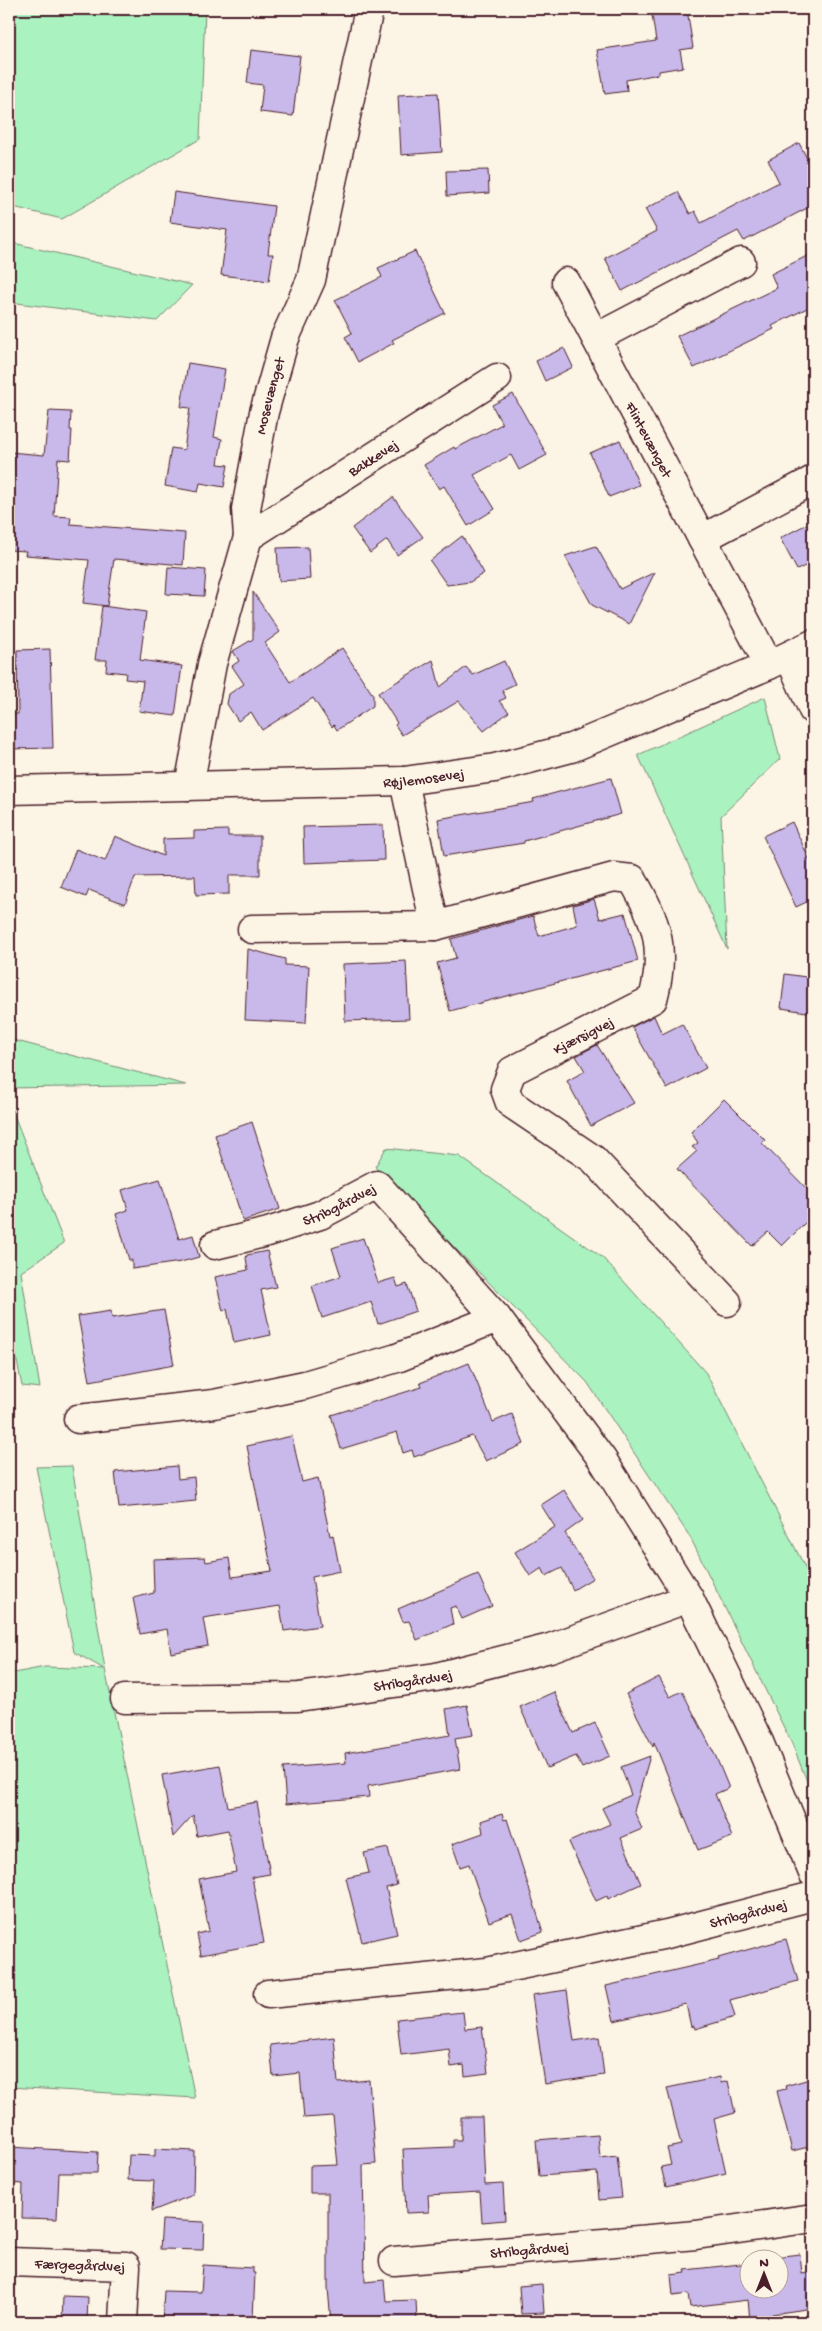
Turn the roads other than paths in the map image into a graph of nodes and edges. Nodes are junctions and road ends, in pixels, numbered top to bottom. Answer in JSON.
{"nodes":[{"id":1,"x":369,"y":9,"type":"edge"},
{"id":2,"x":742,"y":262,"type":"dead end"},
{"id":3,"x":566,"y":282,"type":"dead end"},
{"id":4,"x":596,"y":338,"type":"junction"},
{"id":5,"x":497,"y":378,"type":"dead end"},
{"id":6,"x":813,"y":480,"type":"edge"},
{"id":7,"x":248,"y":537,"type":"junction"},
{"id":8,"x":702,"y":539,"type":"junction"},
{"id":9,"x":813,"y":644,"type":"edge"},
{"id":10,"x":779,"y":661,"type":"junction"},
{"id":11,"x":813,"y":710,"type":"edge"},
{"id":12,"x":404,"y":781,"type":"junction"},
{"id":13,"x":189,"y":786,"type":"junction"},
{"id":14,"x":9,"y":790,"type":"edge"},
{"id":15,"x":435,"y":926,"type":"junction"},
{"id":16,"x":252,"y":929,"type":"dead end"},
{"id":17,"x":215,"y":1245,"type":"dead end"},
{"id":18,"x":727,"y":1302,"type":"dead end"},
{"id":19,"x":497,"y":1318,"type":"junction"},
{"id":20,"x":78,"y":1419,"type":"dead end"},
{"id":21,"x":689,"y":1598,"type":"junction"},
{"id":22,"x":125,"y":1699,"type":"dead end"},
{"id":23,"x":813,"y":1874,"type":"edge"},
{"id":24,"x":813,"y":1896,"type":"edge"},
{"id":25,"x":268,"y":1994,"type":"dead end"},
{"id":26,"x":813,"y":2218,"type":"edge"},
{"id":27,"x":9,"y":2262,"type":"edge"},
{"id":28,"x":394,"y":2262,"type":"dead end"},
{"id":29,"x":123,"y":2322,"type":"edge"}],
"edges":[{"from":1,"to":7,"type":"street","name":"Mosevænget"},
{"from":2,"to":4,"type":"street"},
{"from":3,"to":4,"type":"street","name":"Flintevænget"},
{"from":4,"to":8,"type":"street","name":"Flintevænget"},
{"from":5,"to":7,"type":"street","name":"Bakkevej"},
{"from":6,"to":8,"type":"street"},
{"from":7,"to":13,"type":"street","name":"Mosevænget"},
{"from":8,"to":10,"type":"street","name":"Flintevænget"},
{"from":9,"to":10,"type":"street","name":"Røjlemosevej"},
{"from":10,"to":11,"type":"street","name":"Flintevænget"},
{"from":10,"to":12,"type":"street","name":"Røjlemosevej"},
{"from":12,"to":13,"type":"street","name":"Røjlemosevej"},
{"from":12,"to":15,"type":"street"},
{"from":13,"to":14,"type":"street","name":"Røjlemosevej"},
{"from":15,"to":16,"type":"street","name":"Kjærsigvej"},
{"from":15,"to":18,"type":"street","name":"Kjærsigvej"},
{"from":17,"to":19,"type":"street","name":"Stribgårdvej"},
{"from":19,"to":20,"type":"street"},
{"from":19,"to":21,"type":"street","name":"Stribgårdvej"},
{"from":21,"to":22,"type":"street","name":"Stribgårdvej"},
{"from":21,"to":23,"type":"street","name":"Stribgårdvej"},
{"from":24,"to":25,"type":"street","name":"Stribgårdvej"},
{"from":26,"to":28,"type":"street","name":"Stribgårdvej"},
{"from":27,"to":29,"type":"street","name":"Færgegårdvej"}]}
